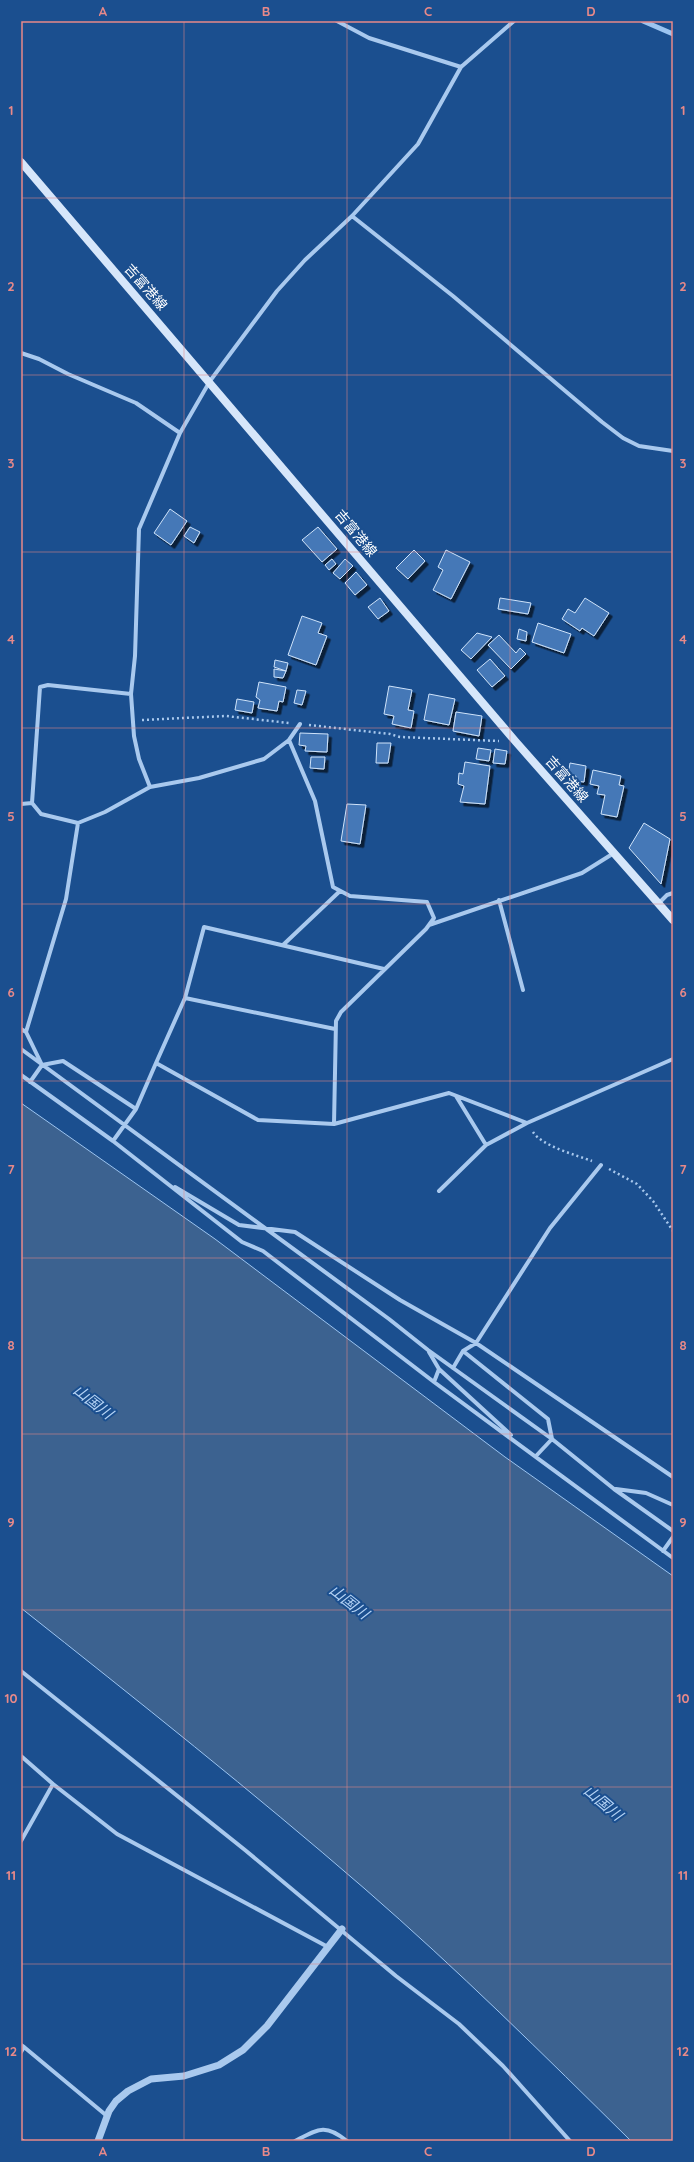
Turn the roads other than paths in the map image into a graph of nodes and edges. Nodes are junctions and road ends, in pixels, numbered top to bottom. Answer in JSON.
{"nodes":[{"id":1,"x":337,"y":21,"type":"edge"},
{"id":2,"x":514,"y":21,"type":"edge"},
{"id":3,"x":461,"y":67,"type":"junction"},
{"id":4,"x":21,"y":162,"type":"edge"},
{"id":5,"x":352,"y":216,"type":"junction"},
{"id":6,"x":21,"y":353,"type":"edge"},
{"id":7,"x":210,"y":381,"type":"junction"},
{"id":8,"x":180,"y":432,"type":"junction"},
{"id":9,"x":673,"y":451,"type":"edge"},
{"id":10,"x":131,"y":694,"type":"junction"},
{"id":11,"x":300,"y":724,"type":"road end"},
{"id":12,"x":289,"y":740,"type":"junction"},
{"id":13,"x":150,"y":787,"type":"junction"},
{"id":14,"x":32,"y":803,"type":"junction"},
{"id":15,"x":21,"y":804,"type":"edge"},
{"id":16,"x":78,"y":823,"type":"junction"},
{"id":17,"x":614,"y":852,"type":"junction"},
{"id":18,"x":340,"y":891,"type":"junction"},
{"id":19,"x":673,"y":894,"type":"edge"},
{"id":20,"x":499,"y":900,"type":"junction"},
{"id":21,"x":659,"y":903,"type":"junction"},
{"id":22,"x":673,"y":920,"type":"edge"},
{"id":23,"x":429,"y":925,"type":"junction"},
{"id":24,"x":283,"y":945,"type":"junction"},
{"id":25,"x":384,"y":969,"type":"junction"},
{"id":26,"x":523,"y":990,"type":"dead end"},
{"id":27,"x":185,"y":998,"type":"junction"},
{"id":28,"x":21,"y":1029,"type":"edge"},
{"id":29,"x":335,"y":1030,"type":"junction"},
{"id":30,"x":26,"y":1032,"type":"junction"},
{"id":31,"x":21,"y":1049,"type":"edge"},
{"id":32,"x":673,"y":1059,"type":"edge"},
{"id":33,"x":156,"y":1062,"type":"junction"},
{"id":34,"x":42,"y":1065,"type":"junction"},
{"id":35,"x":21,"y":1075,"type":"edge"},
{"id":36,"x":30,"y":1082,"type":"junction"},
{"id":37,"x":456,"y":1095,"type":"junction"},
{"id":38,"x":136,"y":1109,"type":"junction"},
{"id":39,"x":527,"y":1123,"type":"junction"},
{"id":40,"x":334,"y":1124,"type":"junction"},
{"id":41,"x":124,"y":1126,"type":"junction"},
{"id":42,"x":113,"y":1141,"type":"junction"},
{"id":43,"x":486,"y":1145,"type":"junction"},
{"id":44,"x":601,"y":1165,"type":"road end"},
{"id":45,"x":160,"y":1178,"type":"junction"},
{"id":46,"x":439,"y":1191,"type":"dead end"},
{"id":47,"x":266,"y":1229,"type":"junction"},
{"id":48,"x":476,"y":1343,"type":"junction"},
{"id":49,"x":428,"y":1350,"type":"junction"},
{"id":50,"x":463,"y":1351,"type":"junction"},
{"id":51,"x":453,"y":1368,"type":"junction"},
{"id":52,"x":438,"y":1369,"type":"junction"},
{"id":53,"x":434,"y":1382,"type":"junction"},
{"id":54,"x":552,"y":1439,"type":"junction"},
{"id":55,"x":526,"y":1448,"type":"junction"},
{"id":56,"x":536,"y":1456,"type":"junction"},
{"id":57,"x":673,"y":1477,"type":"edge"},
{"id":58,"x":614,"y":1489,"type":"junction"},
{"id":59,"x":673,"y":1505,"type":"edge"},
{"id":60,"x":666,"y":1526,"type":"junction"},
{"id":61,"x":673,"y":1531,"type":"edge"},
{"id":62,"x":673,"y":1536,"type":"edge"},
{"id":63,"x":663,"y":1551,"type":"junction"},
{"id":64,"x":673,"y":1558,"type":"edge"},
{"id":65,"x":21,"y":1671,"type":"edge"},
{"id":66,"x":21,"y":1756,"type":"edge"},
{"id":67,"x":54,"y":1784,"type":"junction"},
{"id":68,"x":21,"y":1841,"type":"edge"},
{"id":69,"x":342,"y":1929,"type":"junction"},
{"id":70,"x":328,"y":1947,"type":"junction"},
{"id":71,"x":22,"y":2046,"type":"edge"},
{"id":72,"x":21,"y":2052,"type":"edge"},
{"id":73,"x":108,"y":2116,"type":"junction"},
{"id":74,"x":98,"y":2141,"type":"edge"},
{"id":75,"x":295,"y":2141,"type":"edge"},
{"id":76,"x":347,"y":2141,"type":"edge"},
{"id":77,"x":570,"y":2141,"type":"edge"}],
"edges":[{"from":1,"to":3,"type":"street"},
{"from":2,"to":3,"type":"street"},
{"from":3,"to":5,"type":"street"},
{"from":4,"to":7,"type":"main road","name":"吉富港線"},
{"from":5,"to":7,"type":"street"},
{"from":5,"to":9,"type":"street"},
{"from":6,"to":8,"type":"street"},
{"from":7,"to":8,"type":"street"},
{"from":7,"to":17,"type":"main road","name":"吉富港線"},
{"from":8,"to":10,"type":"street"},
{"from":10,"to":13,"type":"street"},
{"from":10,"to":14,"type":"street"},
{"from":11,"to":12,"type":"street"},
{"from":12,"to":13,"type":"street"},
{"from":12,"to":18,"type":"street"},
{"from":13,"to":16,"type":"street"},
{"from":14,"to":15,"type":"street"},
{"from":14,"to":16,"type":"street"},
{"from":16,"to":30,"type":"street"},
{"from":17,"to":20,"type":"street"},
{"from":17,"to":21,"type":"main road","name":"吉富港線"},
{"from":18,"to":23,"type":"street"},
{"from":18,"to":24,"type":"street"},
{"from":19,"to":21,"type":"street"},
{"from":20,"to":23,"type":"street"},
{"from":20,"to":26,"type":"street"},
{"from":21,"to":22,"type":"main road","name":"吉富港線"},
{"from":23,"to":25,"type":"street"},
{"from":24,"to":25,"type":"street"},
{"from":24,"to":27,"type":"street"},
{"from":25,"to":29,"type":"street"},
{"from":27,"to":29,"type":"street"},
{"from":27,"to":33,"type":"street"},
{"from":28,"to":30,"type":"street"},
{"from":29,"to":40,"type":"street"},
{"from":30,"to":34,"type":"street"},
{"from":31,"to":34,"type":"street"},
{"from":32,"to":39,"type":"street"},
{"from":33,"to":38,"type":"street"},
{"from":33,"to":40,"type":"street"},
{"from":34,"to":36,"type":"street"},
{"from":34,"to":38,"type":"street"},
{"from":34,"to":41,"type":"street"},
{"from":35,"to":36,"type":"street"},
{"from":36,"to":42,"type":"street"},
{"from":37,"to":39,"type":"street"},
{"from":37,"to":40,"type":"street"},
{"from":37,"to":43,"type":"street"},
{"from":38,"to":41,"type":"street"},
{"from":39,"to":43,"type":"street"},
{"from":41,"to":42,"type":"street"},
{"from":41,"to":47,"type":"street"},
{"from":42,"to":45,"type":"street"},
{"from":43,"to":46,"type":"street"},
{"from":44,"to":48,"type":"street"},
{"from":45,"to":47,"type":"street"},
{"from":45,"to":53,"type":"street"},
{"from":47,"to":48,"type":"street"},
{"from":47,"to":49,"type":"street"},
{"from":48,"to":50,"type":"street"},
{"from":48,"to":57,"type":"street"},
{"from":49,"to":51,"type":"street"},
{"from":49,"to":52,"type":"street"},
{"from":50,"to":51,"type":"street"},
{"from":50,"to":54,"type":"street"},
{"from":51,"to":54,"type":"street"},
{"from":52,"to":53,"type":"street"},
{"from":52,"to":55,"type":"street"},
{"from":53,"to":55,"type":"street"},
{"from":54,"to":56,"type":"street"},
{"from":54,"to":58,"type":"street"},
{"from":55,"to":56,"type":"street"},
{"from":56,"to":63,"type":"street"},
{"from":58,"to":59,"type":"street"},
{"from":58,"to":60,"type":"street"},
{"from":60,"to":61,"type":"street"},
{"from":60,"to":62,"type":"street"},
{"from":62,"to":63,"type":"street"},
{"from":63,"to":64,"type":"street"},
{"from":65,"to":69,"type":"street"},
{"from":66,"to":67,"type":"street"},
{"from":67,"to":68,"type":"street"},
{"from":67,"to":70,"type":"street"},
{"from":69,"to":70,"type":"street"},
{"from":69,"to":77,"type":"street"},
{"from":70,"to":73,"type":"street"},
{"from":71,"to":72,"type":"street"},
{"from":71,"to":73,"type":"street"},
{"from":73,"to":74,"type":"street"},
{"from":75,"to":76,"type":"street"}]}
